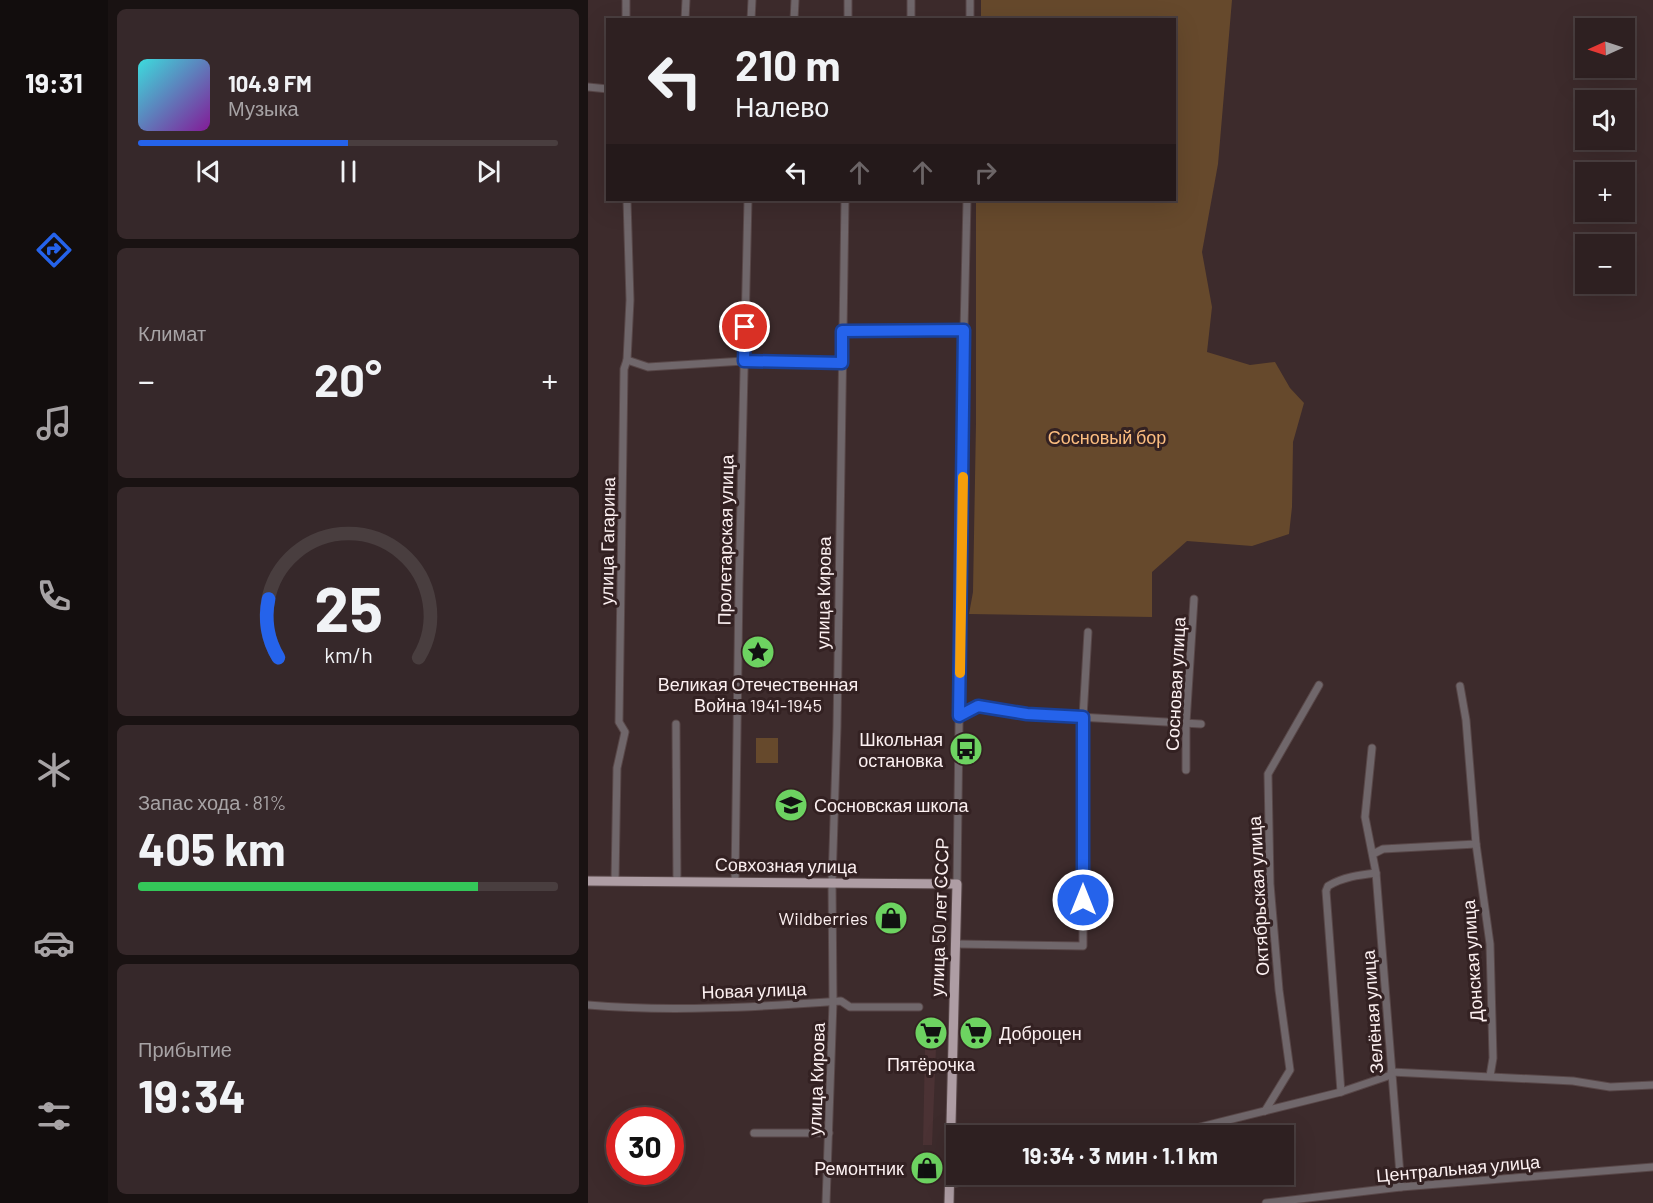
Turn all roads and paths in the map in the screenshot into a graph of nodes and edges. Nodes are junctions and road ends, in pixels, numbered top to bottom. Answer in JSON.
{"nodes":[{"id":1,"x":626,"y":0,"type":"edge"},
{"id":2,"x":686,"y":0,"type":"edge"},
{"id":3,"x":752,"y":0,"type":"edge"},
{"id":4,"x":795,"y":0,"type":"edge"},
{"id":5,"x":848,"y":0,"type":"edge"},
{"id":6,"x":910,"y":0,"type":"edge"},
{"id":7,"x":970,"y":0,"type":"edge"},
{"id":8,"x":626,"y":18,"type":"edge"},
{"id":9,"x":685,"y":18,"type":"edge"},
{"id":10,"x":751,"y":18,"type":"edge"},
{"id":11,"x":794,"y":18,"type":"edge"},
{"id":12,"x":848,"y":18,"type":"edge"},
{"id":13,"x":911,"y":18,"type":"edge"},
{"id":14,"x":970,"y":18,"type":"edge"},
{"id":15,"x":588,"y":87,"type":"edge"},
{"id":16,"x":606,"y":89,"type":"edge"},
{"id":17,"x":627,"y":201,"type":"edge"},
{"id":18,"x":748,"y":201,"type":"edge"},
{"id":19,"x":845,"y":201,"type":"edge"},
{"id":20,"x":968,"y":201,"type":"edge"},
{"id":21,"x":964,"y":330,"type":"junction"},
{"id":22,"x":842,"y":331,"type":"junction"},
{"id":23,"x":627,"y":360,"type":"junction"},
{"id":24,"x":744,"y":361,"type":"junction"},
{"id":25,"x":842,"y":363,"type":"junction"},
{"id":26,"x":1194,"y":600,"type":"dead end"},
{"id":27,"x":1088,"y":633,"type":"dead end"},
{"id":28,"x":1319,"y":685,"type":"dead end"},
{"id":29,"x":1460,"y":686,"type":"dead end"},
{"id":30,"x":959,"y":716,"type":"junction"},
{"id":31,"x":1083,"y":717,"type":"junction"},
{"id":32,"x":1186,"y":723,"type":"junction"},
{"id":33,"x":676,"y":724,"type":"dead end"},
{"id":34,"x":1201,"y":724,"type":"dead end"},
{"id":35,"x":1372,"y":748,"type":"dead end"},
{"id":36,"x":1186,"y":770,"type":"dead end"},
{"id":37,"x":1476,"y":844,"type":"junction"},
{"id":38,"x":1373,"y":854,"type":"junction"},
{"id":39,"x":1376,"y":873,"type":"junction"},
{"id":40,"x":588,"y":880,"type":"edge"},
{"id":41,"x":615,"y":881,"type":"junction"},
{"id":42,"x":677,"y":881,"type":"junction"},
{"id":43,"x":735,"y":882,"type":"junction"},
{"id":44,"x":832,"y":882,"type":"junction"},
{"id":45,"x":957,"y":884,"type":"junction"},
{"id":46,"x":956,"y":944,"type":"junction"},
{"id":47,"x":833,"y":1002,"type":"junction"},
{"id":48,"x":588,"y":1005,"type":"edge"},
{"id":49,"x":920,"y":1007,"type":"dead end"},
{"id":50,"x":1391,"y":1073,"type":"junction"},
{"id":51,"x":1490,"y":1076,"type":"junction"},
{"id":52,"x":1653,"y":1085,"type":"edge"},
{"id":53,"x":1341,"y":1092,"type":"junction"},
{"id":54,"x":1265,"y":1111,"type":"junction"},
{"id":55,"x":951,"y":1125,"type":"edge"},
{"id":56,"x":1208,"y":1125,"type":"edge"},
{"id":57,"x":754,"y":1133,"type":"dead end"},
{"id":58,"x":829,"y":1133,"type":"junction"},
{"id":59,"x":1653,"y":1167,"type":"edge"},
{"id":60,"x":950,"y":1185,"type":"edge"},
{"id":61,"x":1401,"y":1187,"type":"junction"},
{"id":62,"x":826,"y":1203,"type":"edge"},
{"id":63,"x":949,"y":1203,"type":"edge"},
{"id":64,"x":1266,"y":1203,"type":"edge"}],
"edges":[{"from":1,"to":8,"type":"street"},
{"from":2,"to":9,"type":"street"},
{"from":3,"to":10,"type":"street"},
{"from":4,"to":11,"type":"street"},
{"from":5,"to":12,"type":"street"},
{"from":6,"to":13,"type":"street"},
{"from":7,"to":14,"type":"street"},
{"from":15,"to":16,"type":"street"},
{"from":17,"to":23,"type":"street","name":"улица Гагарина"},
{"from":18,"to":24,"type":"street","name":"Пролетарская улица"},
{"from":19,"to":22,"type":"street","name":"улица Кирова"},
{"from":20,"to":21,"type":"street","name":"улица 50 лет СССР"},
{"from":21,"to":22,"type":"street"},
{"from":21,"to":30,"type":"street","name":"улица 50 лет СССР"},
{"from":22,"to":25,"type":"street","name":"улица Кирова"},
{"from":23,"to":24,"type":"street"},
{"from":23,"to":41,"type":"street","name":"улица Гагарина"},
{"from":24,"to":25,"type":"street"},
{"from":24,"to":43,"type":"street","name":"Пролетарская улица"},
{"from":25,"to":44,"type":"street","name":"улица Кирова"},
{"from":26,"to":32,"type":"street","name":"Сосновая улица"},
{"from":27,"to":31,"type":"street"},
{"from":28,"to":54,"type":"street","name":"Октябрьская улица"},
{"from":29,"to":37,"type":"street","name":"Донская улица"},
{"from":30,"to":31,"type":"street"},
{"from":30,"to":45,"type":"street","name":"улица 50 лет СССР"},
{"from":31,"to":32,"type":"street"},
{"from":31,"to":46,"type":"street"},
{"from":32,"to":34,"type":"street"},
{"from":32,"to":36,"type":"street","name":"Сосновая улица"},
{"from":33,"to":42,"type":"street"},
{"from":35,"to":38,"type":"street","name":"Зелёная улица"},
{"from":37,"to":38,"type":"street"},
{"from":37,"to":51,"type":"street","name":"Донская улица"},
{"from":38,"to":39,"type":"street","name":"Зелёная улица"},
{"from":39,"to":50,"type":"street","name":"Зелёная улица"},
{"from":39,"to":53,"type":"street"},
{"from":40,"to":41,"type":"main road","name":"Совхозная улица"},
{"from":41,"to":42,"type":"main road","name":"Совхозная улица"},
{"from":42,"to":43,"type":"main road","name":"Совхозная улица"},
{"from":43,"to":44,"type":"main road","name":"Совхозная улица"},
{"from":44,"to":45,"type":"main road","name":"Совхозная улица"},
{"from":44,"to":47,"type":"street","name":"улица Кирова"},
{"from":45,"to":46,"type":"main road","name":"улица 50 лет СССР"},
{"from":46,"to":55,"type":"main road","name":"улица 50 лет СССР"},
{"from":47,"to":48,"type":"street","name":"Новая улица"},
{"from":47,"to":49,"type":"street","name":"Новая улица"},
{"from":47,"to":58,"type":"street","name":"улица Кирова"},
{"from":50,"to":51,"type":"street"},
{"from":50,"to":53,"type":"street"},
{"from":50,"to":61,"type":"street","name":"Зелёная улица"},
{"from":51,"to":52,"type":"street"},
{"from":53,"to":54,"type":"street"},
{"from":54,"to":56,"type":"street"},
{"from":57,"to":58,"type":"street"},
{"from":58,"to":62,"type":"street","name":"улица Кирова"},
{"from":59,"to":61,"type":"street","name":"Центральная улица"},
{"from":60,"to":63,"type":"main road","name":"улица 50 лет СССР"},
{"from":61,"to":64,"type":"street","name":"Центральная улица"}]}
